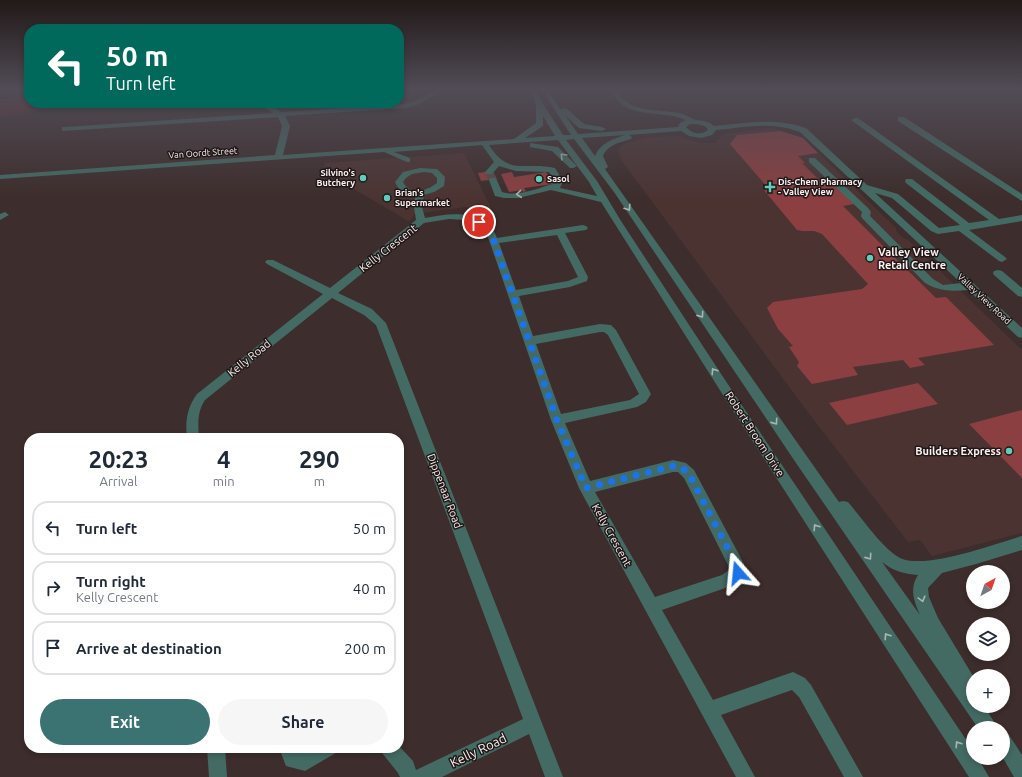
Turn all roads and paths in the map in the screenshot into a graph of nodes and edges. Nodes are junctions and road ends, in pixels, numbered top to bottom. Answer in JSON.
{"nodes":[{"id":1,"x":107,"y":126,"type":"edge"},
{"id":2,"x":286,"y":126,"type":"edge"},
{"id":3,"x":536,"y":126,"type":"edge"},
{"id":4,"x":553,"y":126,"type":"edge"},
{"id":5,"x":569,"y":126,"type":"edge"},
{"id":6,"x":584,"y":126,"type":"edge"},
{"id":7,"x":709,"y":126,"type":"edge"},
{"id":8,"x":735,"y":126,"type":"edge"},
{"id":9,"x":794,"y":126,"type":"edge"},
{"id":10,"x":864,"y":126,"type":"edge"},
{"id":11,"x":912,"y":126,"type":"edge"},
{"id":12,"x":712,"y":128,"type":"junction"},
{"id":13,"x":65,"y":129,"type":"dead end"},
{"id":14,"x":683,"y":129,"type":"joint"},
{"id":15,"x":648,"y":132,"type":"junction"},
{"id":16,"x":633,"y":133,"type":"junction"},
{"id":17,"x":576,"y":136,"type":"junction"},
{"id":18,"x":560,"y":137,"type":"junction"},
{"id":19,"x":513,"y":141,"type":"junction"},
{"id":20,"x":484,"y":143,"type":"junction"},
{"id":21,"x":406,"y":149,"type":"junction"},
{"id":22,"x":380,"y":151,"type":"junction"},
{"id":23,"x":278,"y":158,"type":"junction"},
{"id":24,"x":495,"y":158,"type":"junction"},
{"id":25,"x":417,"y":159,"type":"junction"},
{"id":26,"x":407,"y":160,"type":"junction"},
{"id":27,"x":812,"y":160,"type":"dead end"},
{"id":28,"x":408,"y":172,"type":"junction"},
{"id":29,"x":0,"y":177,"type":"edge"},
{"id":30,"x":593,"y":181,"type":"junction"},
{"id":31,"x":909,"y":181,"type":"dead end"},
{"id":32,"x":555,"y":186,"type":"junction"},
{"id":33,"x":865,"y":187,"type":"junction"},
{"id":34,"x":617,"y":191,"type":"junction"},
{"id":35,"x":846,"y":191,"type":"junction"},
{"id":36,"x":420,"y":193,"type":"junction"},
{"id":37,"x":1022,"y":198,"type":"edge"},
{"id":38,"x":603,"y":200,"type":"junction"},
{"id":39,"x":1022,"y":218,"type":"edge"},
{"id":40,"x":421,"y":221,"type":"junction"},
{"id":41,"x":997,"y":222,"type":"junction"},
{"id":42,"x":965,"y":227,"type":"junction"},
{"id":43,"x":583,"y":228,"type":"dead end"},
{"id":44,"x":560,"y":232,"type":"junction"},
{"id":45,"x":494,"y":241,"type":"junction"},
{"id":46,"x":1002,"y":258,"type":"dead end"},
{"id":47,"x":270,"y":262,"type":"dead end"},
{"id":48,"x":998,"y":273,"type":"dead end"},
{"id":49,"x":971,"y":286,"type":"junction"},
{"id":50,"x":331,"y":293,"type":"junction"},
{"id":51,"x":513,"y":294,"type":"junction"},
{"id":52,"x":1022,"y":294,"type":"edge"},
{"id":53,"x":1022,"y":334,"type":"edge"},
{"id":54,"x":528,"y":342,"type":"junction"},
{"id":55,"x":557,"y":420,"type":"junction"},
{"id":56,"x":193,"y":433,"type":"edge"},
{"id":57,"x":799,"y":456,"type":"junction"},
{"id":58,"x":586,"y":488,"type":"junction"},
{"id":59,"x":1022,"y":543,"type":"edge"},
{"id":60,"x":937,"y":567,"type":"junction"},
{"id":61,"x":651,"y":606,"type":"junction"},
{"id":62,"x":966,"y":679,"type":"edge"},
{"id":63,"x":966,"y":694,"type":"edge"},
{"id":64,"x":709,"y":710,"type":"junction"},
{"id":65,"x":533,"y":723,"type":"junction"},
{"id":66,"x":216,"y":753,"type":"edge"},
{"id":67,"x":290,"y":753,"type":"edge"},
{"id":68,"x":320,"y":753,"type":"edge"},
{"id":69,"x":394,"y":753,"type":"edge"},
{"id":70,"x":1010,"y":753,"type":"edge"},
{"id":71,"x":1010,"y":757,"type":"edge"},
{"id":72,"x":1022,"y":773,"type":"edge"},
{"id":73,"x":218,"y":777,"type":"edge"},
{"id":74,"x":409,"y":777,"type":"edge"},
{"id":75,"x":422,"y":777,"type":"edge"},
{"id":76,"x":554,"y":777,"type":"edge"},
{"id":77,"x":746,"y":777,"type":"edge"},
{"id":78,"x":854,"y":777,"type":"edge"},
{"id":79,"x":980,"y":777,"type":"edge"}],
"edges":[{"from":1,"to":13,"type":"street"},
{"from":2,"to":23,"type":"street"},
{"from":3,"to":19,"type":"street"},
{"from":4,"to":18,"type":"street","name":"Robert Broom Drive"},
{"from":5,"to":17,"type":"street","name":"Robert Broom Drive"},
{"from":6,"to":16,"type":"street"},
{"from":7,"to":12,"type":"street","name":"Valley View Road"},
{"from":8,"to":12,"type":"street","name":"Valley View Road"},
{"from":9,"to":33,"type":"street","name":"Valley View Road"},
{"from":10,"to":41,"type":"street"},
{"from":11,"to":37,"type":"street"},
{"from":12,"to":14,"type":"street","name":"Valley View Road"},
{"from":14,"to":15,"type":"street","name":"Valley View Road"},
{"from":15,"to":16,"type":"street","name":"Valley View Road"},
{"from":15,"to":34,"type":"street"},
{"from":16,"to":17,"type":"street","name":"Valley View Road"},
{"from":17,"to":18,"type":"street","name":"Van Oordt Street"},
{"from":17,"to":34,"type":"street","name":"Robert Broom Drive"},
{"from":18,"to":19,"type":"street","name":"Van Oordt Street"},
{"from":18,"to":30,"type":"street","name":"Robert Broom Drive"},
{"from":19,"to":20,"type":"street","name":"Van Oordt Street"},
{"from":19,"to":24,"type":"street"},
{"from":30,"to":19,"type":"street","one_way":true},
{"from":20,"to":24,"type":"street"},
{"from":20,"to":25,"type":"street","name":"Van Oordt Street"},
{"from":21,"to":22,"type":"street","name":"Van Oordt Street"},
{"from":21,"to":25,"type":"street","name":"Van Oordt Street"},
{"from":21,"to":26,"type":"street"},
{"from":22,"to":23,"type":"street","name":"Van Oordt Street"},
{"from":22,"to":26,"type":"street"},
{"from":23,"to":29,"type":"street","name":"Van Oordt Street"},
{"from":24,"to":32,"type":"street"},
{"from":32,"to":24,"type":"street","one_way":true},
{"from":25,"to":28,"type":"street"},
{"from":25,"to":36,"type":"street"},
{"from":26,"to":28,"type":"street"},
{"from":27,"to":35,"type":"street"},
{"from":28,"to":36,"type":"street"},
{"from":30,"to":38,"type":"street","name":"Robert Broom Drive"},
{"from":31,"to":42,"type":"street"},
{"from":32,"to":38,"type":"street"},
{"from":33,"to":35,"type":"street"},
{"from":33,"to":42,"type":"street"},
{"from":33,"to":49,"type":"street","name":"Valley View Road"},
{"from":34,"to":57,"type":"street","name":"Robert Broom Drive","one_way":true},
{"from":35,"to":49,"type":"street"},
{"from":36,"to":40,"type":"street"},
{"from":79,"to":38,"type":"street","name":"Robert Broom Drive","one_way":true},
{"from":39,"to":41,"type":"street"},
{"from":40,"to":45,"type":"street","name":"Kelly Crescent"},
{"from":40,"to":50,"type":"street","name":"Kelly Crescent"},
{"from":41,"to":42,"type":"street"},
{"from":42,"to":46,"type":"street"},
{"from":43,"to":44,"type":"street"},
{"from":44,"to":45,"type":"street"},
{"from":44,"to":51,"type":"street"},
{"from":45,"to":51,"type":"street","name":"Kelly Crescent"},
{"from":47,"to":50,"type":"street","name":"Dippenaar Road"},
{"from":48,"to":52,"type":"street"},
{"from":49,"to":53,"type":"street","name":"Valley View Road"},
{"from":50,"to":56,"type":"street","name":"Kelly Road"},
{"from":50,"to":65,"type":"street","name":"Dippenaar Road"},
{"from":51,"to":54,"type":"street","name":"Kelly Crescent"},
{"from":54,"to":55,"type":"street","name":"Kelly Crescent"},
{"from":54,"to":55,"type":"street"},
{"from":55,"to":58,"type":"street","name":"Kelly Crescent"},
{"from":57,"to":60,"type":"street"},
{"from":57,"to":63,"type":"street","name":"Robert Broom Drive","one_way":true},
{"from":58,"to":61,"type":"street","name":"Kelly Crescent"},
{"from":58,"to":61,"type":"street"},
{"from":59,"to":60,"type":"street"},
{"from":60,"to":62,"type":"street","one_way":true},
{"from":61,"to":64,"type":"street","name":"Kelly Crescent"},
{"from":64,"to":77,"type":"street","name":"Kelly Crescent"},
{"from":64,"to":78,"type":"street"},
{"from":65,"to":75,"type":"street","name":"Kelly Road"},
{"from":65,"to":76,"type":"street","name":"Dippenaar Road"},
{"from":66,"to":73,"type":"street"},
{"from":67,"to":68,"type":"street"},
{"from":69,"to":74,"type":"street"},
{"from":70,"to":72,"type":"street"},
{"from":71,"to":72,"type":"street"}]}
